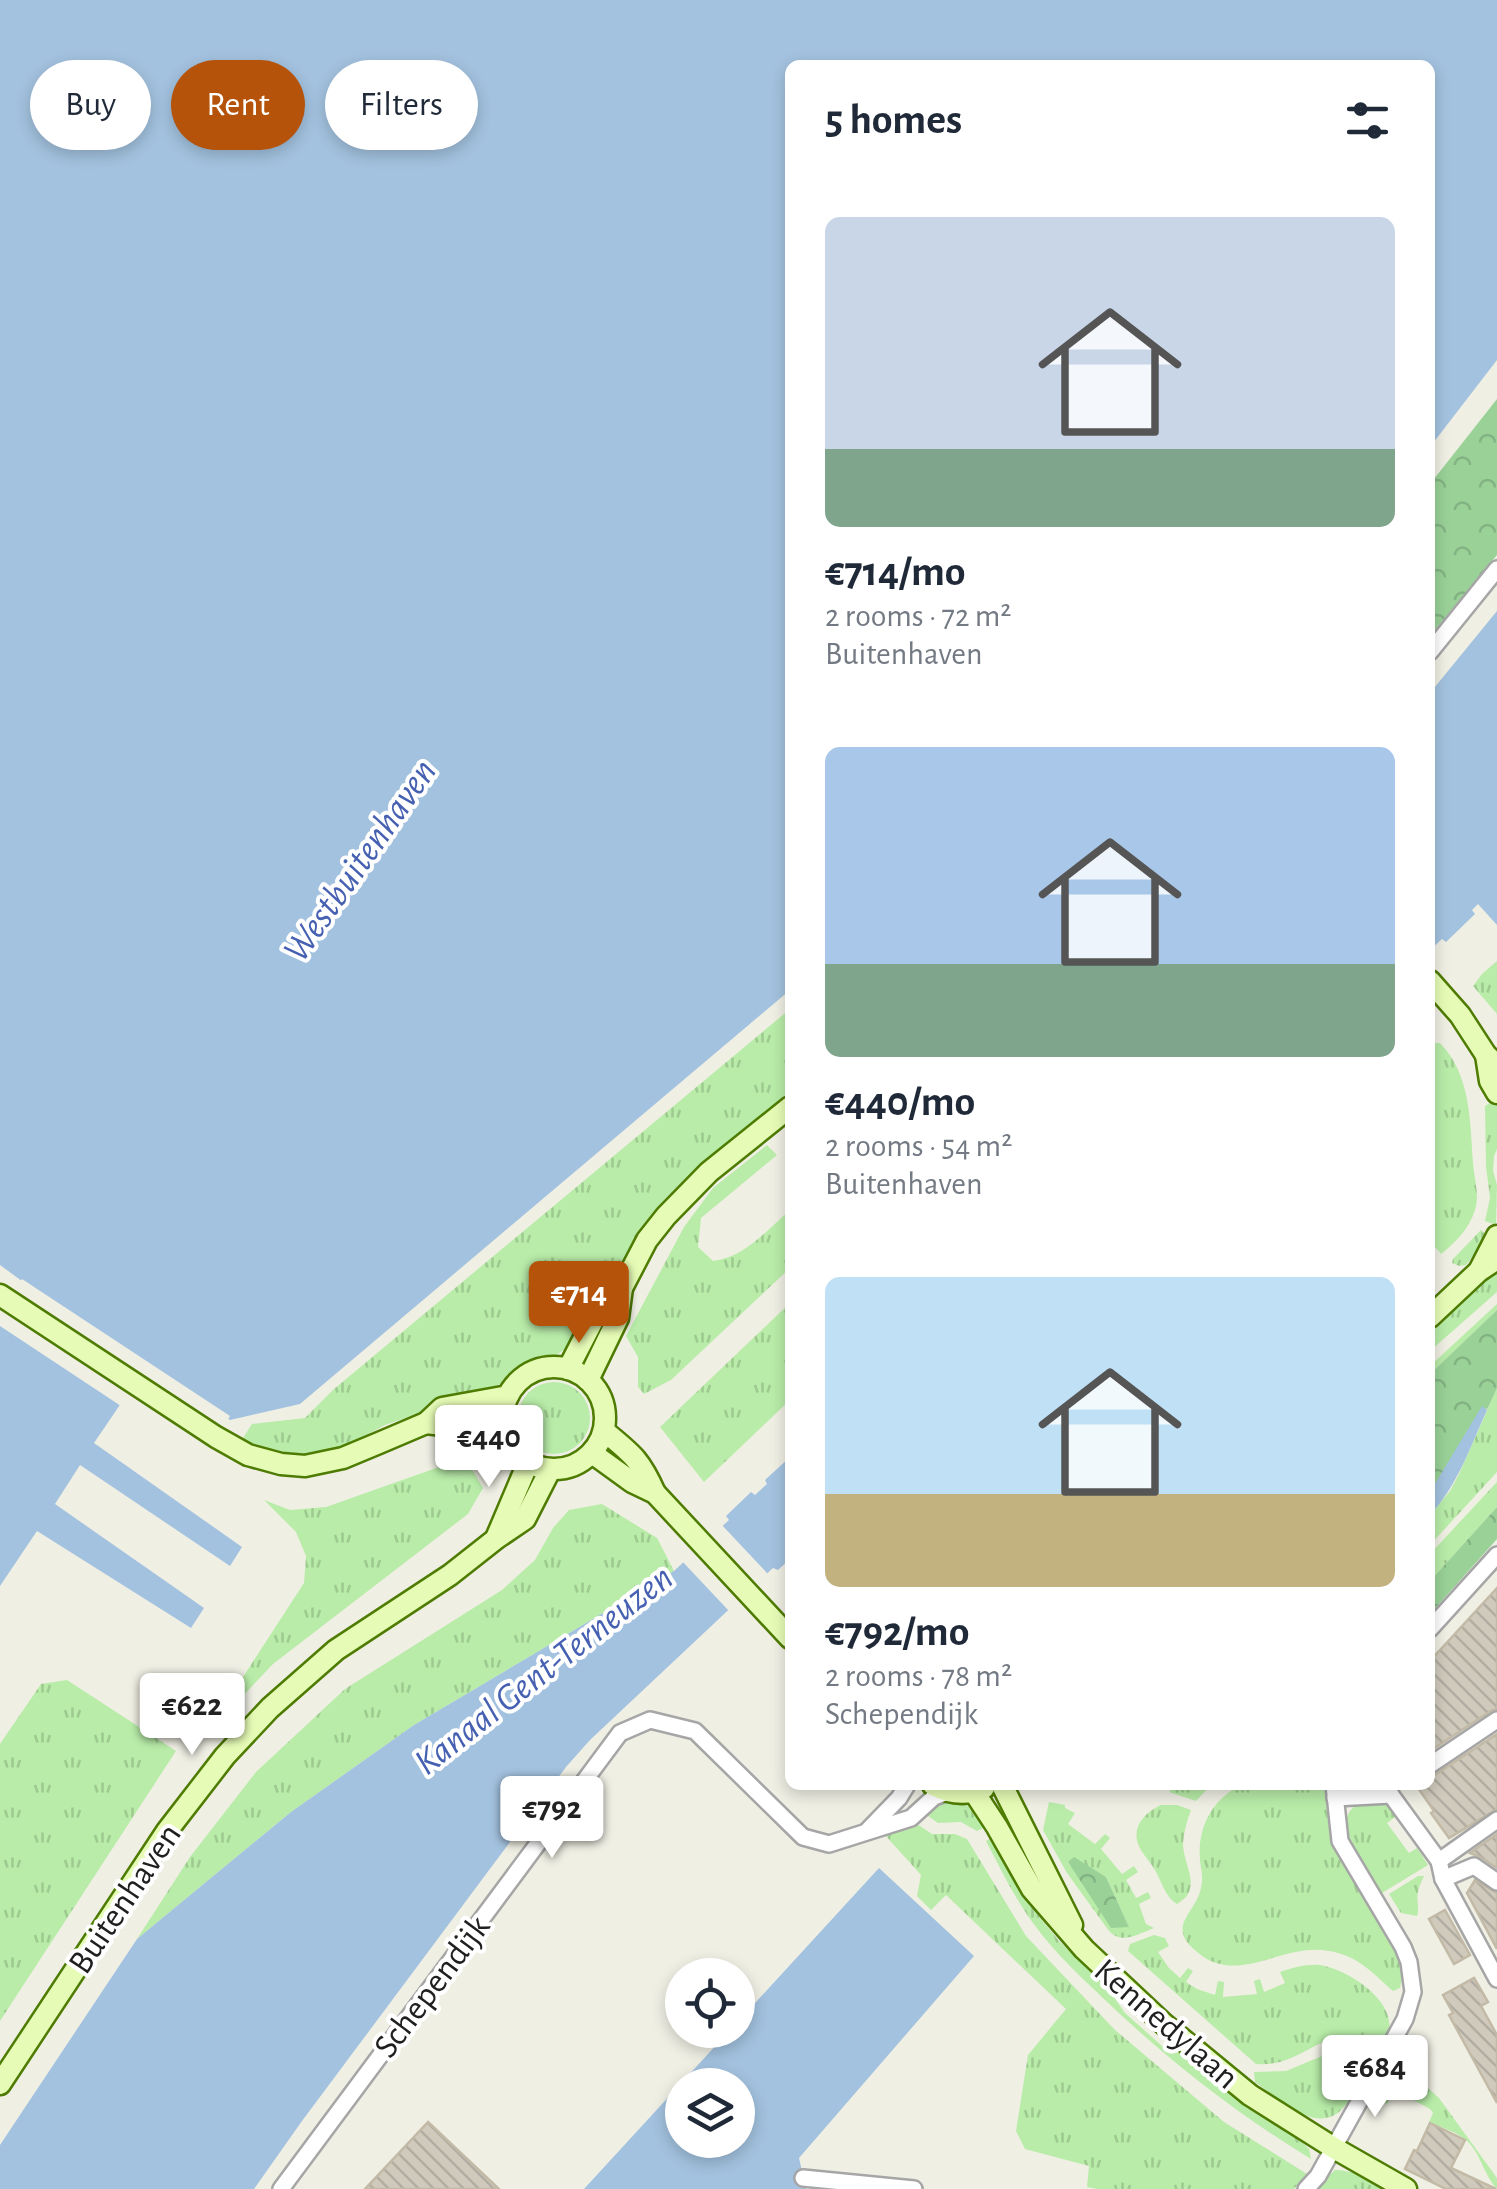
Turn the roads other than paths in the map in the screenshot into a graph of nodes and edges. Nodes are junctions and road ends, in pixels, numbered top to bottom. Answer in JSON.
{"nodes":[{"id":1,"x":1497,"y":569,"type":"edge"},
{"id":2,"x":1435,"y":646,"type":"edge"},
{"id":3,"x":1435,"y":987,"type":"edge"},
{"id":4,"x":1491,"y":1060,"type":"edge"},
{"id":5,"x":1497,"y":1093,"type":"edge"},
{"id":6,"x":785,"y":1110,"type":"edge"},
{"id":7,"x":1497,"y":1236,"type":"edge"},
{"id":8,"x":1488,"y":1265,"type":"edge"},
{"id":9,"x":622,"y":1288,"type":"junction"},
{"id":10,"x":4,"y":1297,"type":"edge"},
{"id":11,"x":1435,"y":1313,"type":"edge"},
{"id":12,"x":568,"y":1369,"type":"junction"},
{"id":13,"x":588,"y":1380,"type":"junction"},
{"id":14,"x":508,"y":1396,"type":"junction"},
{"id":15,"x":503,"y":1420,"type":"junction"},
{"id":16,"x":426,"y":1423,"type":"junction"},
{"id":17,"x":604,"y":1430,"type":"junction"},
{"id":18,"x":592,"y":1454,"type":"junction"},
{"id":19,"x":528,"y":1463,"type":"junction"},
{"id":20,"x":550,"y":1470,"type":"junction"},
{"id":21,"x":656,"y":1494,"type":"junction"},
{"id":22,"x":497,"y":1538,"type":"junction"},
{"id":23,"x":1497,"y":1555,"type":"edge"},
{"id":24,"x":1435,"y":1624,"type":"edge"},
{"id":25,"x":785,"y":1633,"type":"edge"},
{"id":26,"x":1497,"y":1720,"type":"edge"},
{"id":27,"x":1435,"y":1762,"type":"edge"},
{"id":28,"x":904,"y":1790,"type":"edge"},
{"id":29,"x":939,"y":1790,"type":"edge"},
{"id":30,"x":948,"y":1790,"type":"edge"},
{"id":31,"x":975,"y":1790,"type":"edge"},
{"id":32,"x":983,"y":1790,"type":"edge"},
{"id":33,"x":1004,"y":1790,"type":"edge"},
{"id":34,"x":1396,"y":1790,"type":"edge"},
{"id":35,"x":1334,"y":1792,"type":"edge"},
{"id":36,"x":1497,"y":1820,"type":"edge"},
{"id":37,"x":866,"y":1832,"type":"junction"},
{"id":38,"x":1439,"y":1861,"type":"junction"},
{"id":39,"x":1443,"y":1879,"type":"junction"},
{"id":40,"x":1497,"y":1882,"type":"edge"},
{"id":41,"x":1084,"y":1949,"type":"junction"},
{"id":42,"x":1497,"y":1979,"type":"edge"},
{"id":43,"x":0,"y":2084,"type":"edge"},
{"id":44,"x":1334,"y":2148,"type":"junction"},
{"id":45,"x":803,"y":2178,"type":"dead end"},
{"id":46,"x":281,"y":2189,"type":"edge"},
{"id":47,"x":914,"y":2189,"type":"edge"},
{"id":48,"x":1306,"y":2189,"type":"edge"},
{"id":49,"x":1406,"y":2189,"type":"edge"}],
"edges":[{"from":1,"to":2,"type":"street"},
{"from":3,"to":4,"type":"main road"},
{"from":4,"to":5,"type":"main road"},
{"from":6,"to":9,"type":"main road"},
{"from":7,"to":8,"type":"main road"},
{"from":8,"to":11,"type":"main road"},
{"from":9,"to":12,"type":"main road"},
{"from":9,"to":13,"type":"main road"},
{"from":10,"to":16,"type":"main road"},
{"from":12,"to":13,"type":"main road"},
{"from":12,"to":14,"type":"main road"},
{"from":13,"to":17,"type":"main road"},
{"from":14,"to":15,"type":"main road"},
{"from":14,"to":16,"type":"main road"},
{"from":15,"to":16,"type":"main road"},
{"from":15,"to":19,"type":"main road"},
{"from":17,"to":18,"type":"main road"},
{"from":17,"to":21,"type":"main road"},
{"from":18,"to":20,"type":"main road"},
{"from":18,"to":21,"type":"main road"},
{"from":19,"to":20,"type":"main road"},
{"from":19,"to":22,"type":"main road","name":"Buitenhaven"},
{"from":20,"to":22,"type":"main road","name":"Buitenhaven"},
{"from":21,"to":25,"type":"main road"},
{"from":22,"to":43,"type":"main road","name":"Buitenhaven"},
{"from":23,"to":24,"type":"street"},
{"from":26,"to":27,"type":"street"},
{"from":28,"to":37,"type":"street"},
{"from":29,"to":37,"type":"street","name":"Schependijk"},
{"from":30,"to":31,"type":"main road"},
{"from":32,"to":41,"type":"main road","name":"Kennedylaan"},
{"from":33,"to":41,"type":"main road","name":"Kennedylaan"},
{"from":34,"to":35,"type":"street"},
{"from":34,"to":38,"type":"street"},
{"from":35,"to":44,"type":"street"},
{"from":36,"to":38,"type":"street"},
{"from":37,"to":46,"type":"street","name":"Schependijk"},
{"from":38,"to":39,"type":"street"},
{"from":39,"to":40,"type":"street"},
{"from":39,"to":42,"type":"street"},
{"from":41,"to":44,"type":"main road","name":"Kennedylaan"},
{"from":44,"to":48,"type":"street"},
{"from":44,"to":49,"type":"main road","name":"Kennedylaan"},
{"from":45,"to":47,"type":"street"}]}
